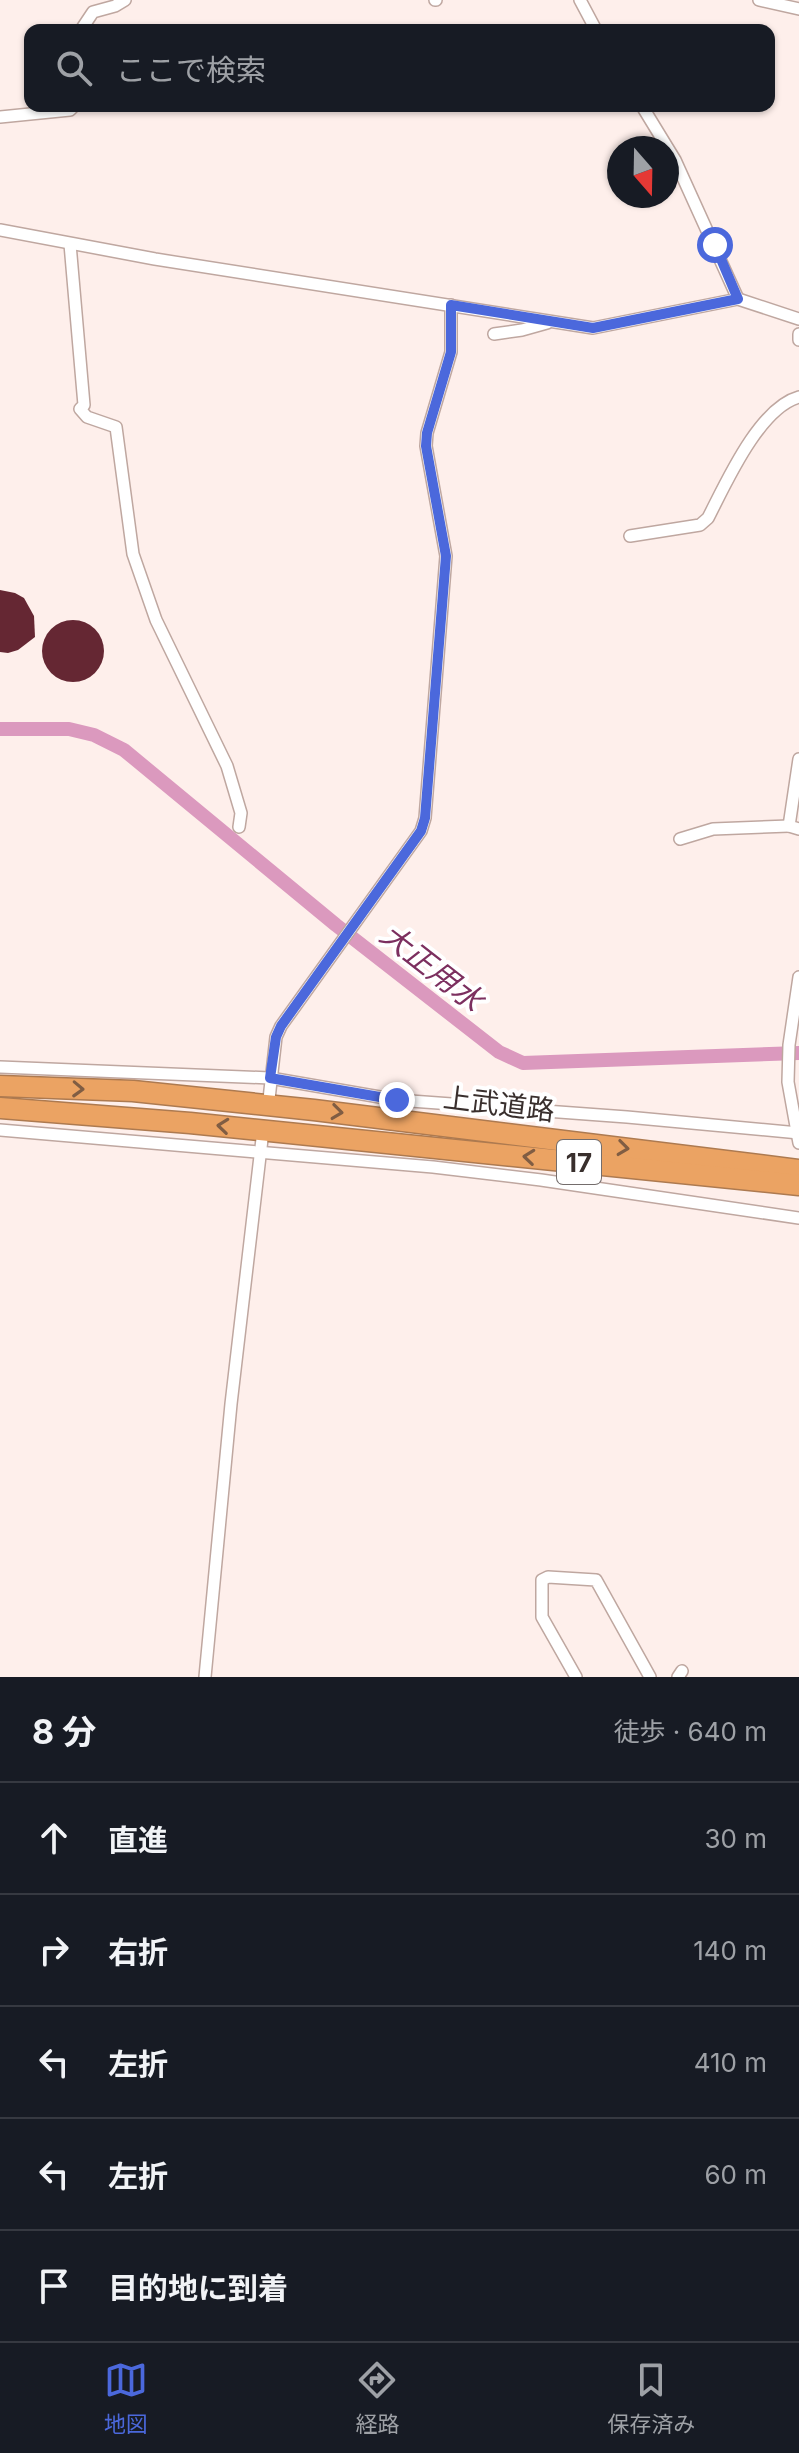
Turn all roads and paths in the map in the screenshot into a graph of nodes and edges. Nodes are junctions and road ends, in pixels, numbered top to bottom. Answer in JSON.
{"nodes":[{"id":1,"x":125,"y":0,"type":"edge"},
{"id":2,"x":580,"y":0,"type":"edge"},
{"id":3,"x":759,"y":0,"type":"edge"},
{"id":4,"x":799,"y":9,"type":"edge"},
{"id":5,"x":85,"y":24,"type":"edge"},
{"id":6,"x":593,"y":24,"type":"edge"},
{"id":7,"x":50,"y":112,"type":"edge"},
{"id":8,"x":646,"y":112,"type":"edge"},
{"id":9,"x":0,"y":117,"type":"edge"},
{"id":10,"x":0,"y":230,"type":"edge"},
{"id":11,"x":70,"y":244,"type":"junction"},
{"id":12,"x":738,"y":299,"type":"junction"},
{"id":13,"x":451,"y":305,"type":"junction"},
{"id":14,"x":799,"y":319,"type":"edge"},
{"id":15,"x":551,"y":321,"type":"junction"},
{"id":16,"x":494,"y":334,"type":"dead end"},
{"id":17,"x":799,"y":397,"type":"edge"},
{"id":18,"x":630,"y":536,"type":"dead end"},
{"id":19,"x":799,"y":759,"type":"edge"},
{"id":20,"x":239,"y":827,"type":"dead end"},
{"id":21,"x":794,"y":827,"type":"edge"},
{"id":22,"x":680,"y":839,"type":"dead end"},
{"id":23,"x":799,"y":977,"type":"edge"},
{"id":24,"x":0,"y":1067,"type":"edge"},
{"id":25,"x":270,"y":1078,"type":"junction"},
{"id":26,"x":0,"y":1086,"type":"edge"},
{"id":27,"x":269,"y":1099,"type":"dead end"},
{"id":28,"x":0,"y":1108,"type":"edge"},
{"id":29,"x":0,"y":1130,"type":"edge"},
{"id":30,"x":798,"y":1136,"type":"edge"},
{"id":31,"x":262,"y":1139,"type":"dead end"},
{"id":32,"x":260,"y":1152,"type":"junction"},
{"id":33,"x":799,"y":1170,"type":"edge"},
{"id":34,"x":799,"y":1185,"type":"edge"},
{"id":35,"x":799,"y":1218,"type":"edge"},
{"id":36,"x":205,"y":1677,"type":"edge"},
{"id":37,"x":576,"y":1677,"type":"edge"},
{"id":38,"x":650,"y":1677,"type":"edge"}],
"edges":[{"from":1,"to":5,"type":"street"},
{"from":2,"to":6,"type":"street"},
{"from":3,"to":4,"type":"street"},
{"from":7,"to":9,"type":"street"},
{"from":8,"to":12,"type":"street"},
{"from":10,"to":11,"type":"street"},
{"from":11,"to":13,"type":"street"},
{"from":11,"to":20,"type":"street"},
{"from":12,"to":14,"type":"street"},
{"from":12,"to":15,"type":"street"},
{"from":13,"to":15,"type":"street"},
{"from":13,"to":25,"type":"street"},
{"from":15,"to":16,"type":"street"},
{"from":17,"to":18,"type":"street"},
{"from":19,"to":21,"type":"street"},
{"from":21,"to":22,"type":"street"},
{"from":23,"to":30,"type":"street"},
{"from":24,"to":25,"type":"street"},
{"from":25,"to":27,"type":"street"},
{"from":25,"to":30,"type":"street"},
{"from":26,"to":33,"type":"highway","name":"上武道路","number":"17","one_way":true},
{"from":34,"to":28,"type":"highway","name":"上武道路","number":"17","one_way":true},
{"from":29,"to":32,"type":"street"},
{"from":31,"to":32,"type":"street"},
{"from":32,"to":35,"type":"street"},
{"from":32,"to":36,"type":"street"},
{"from":37,"to":38,"type":"street"}]}
